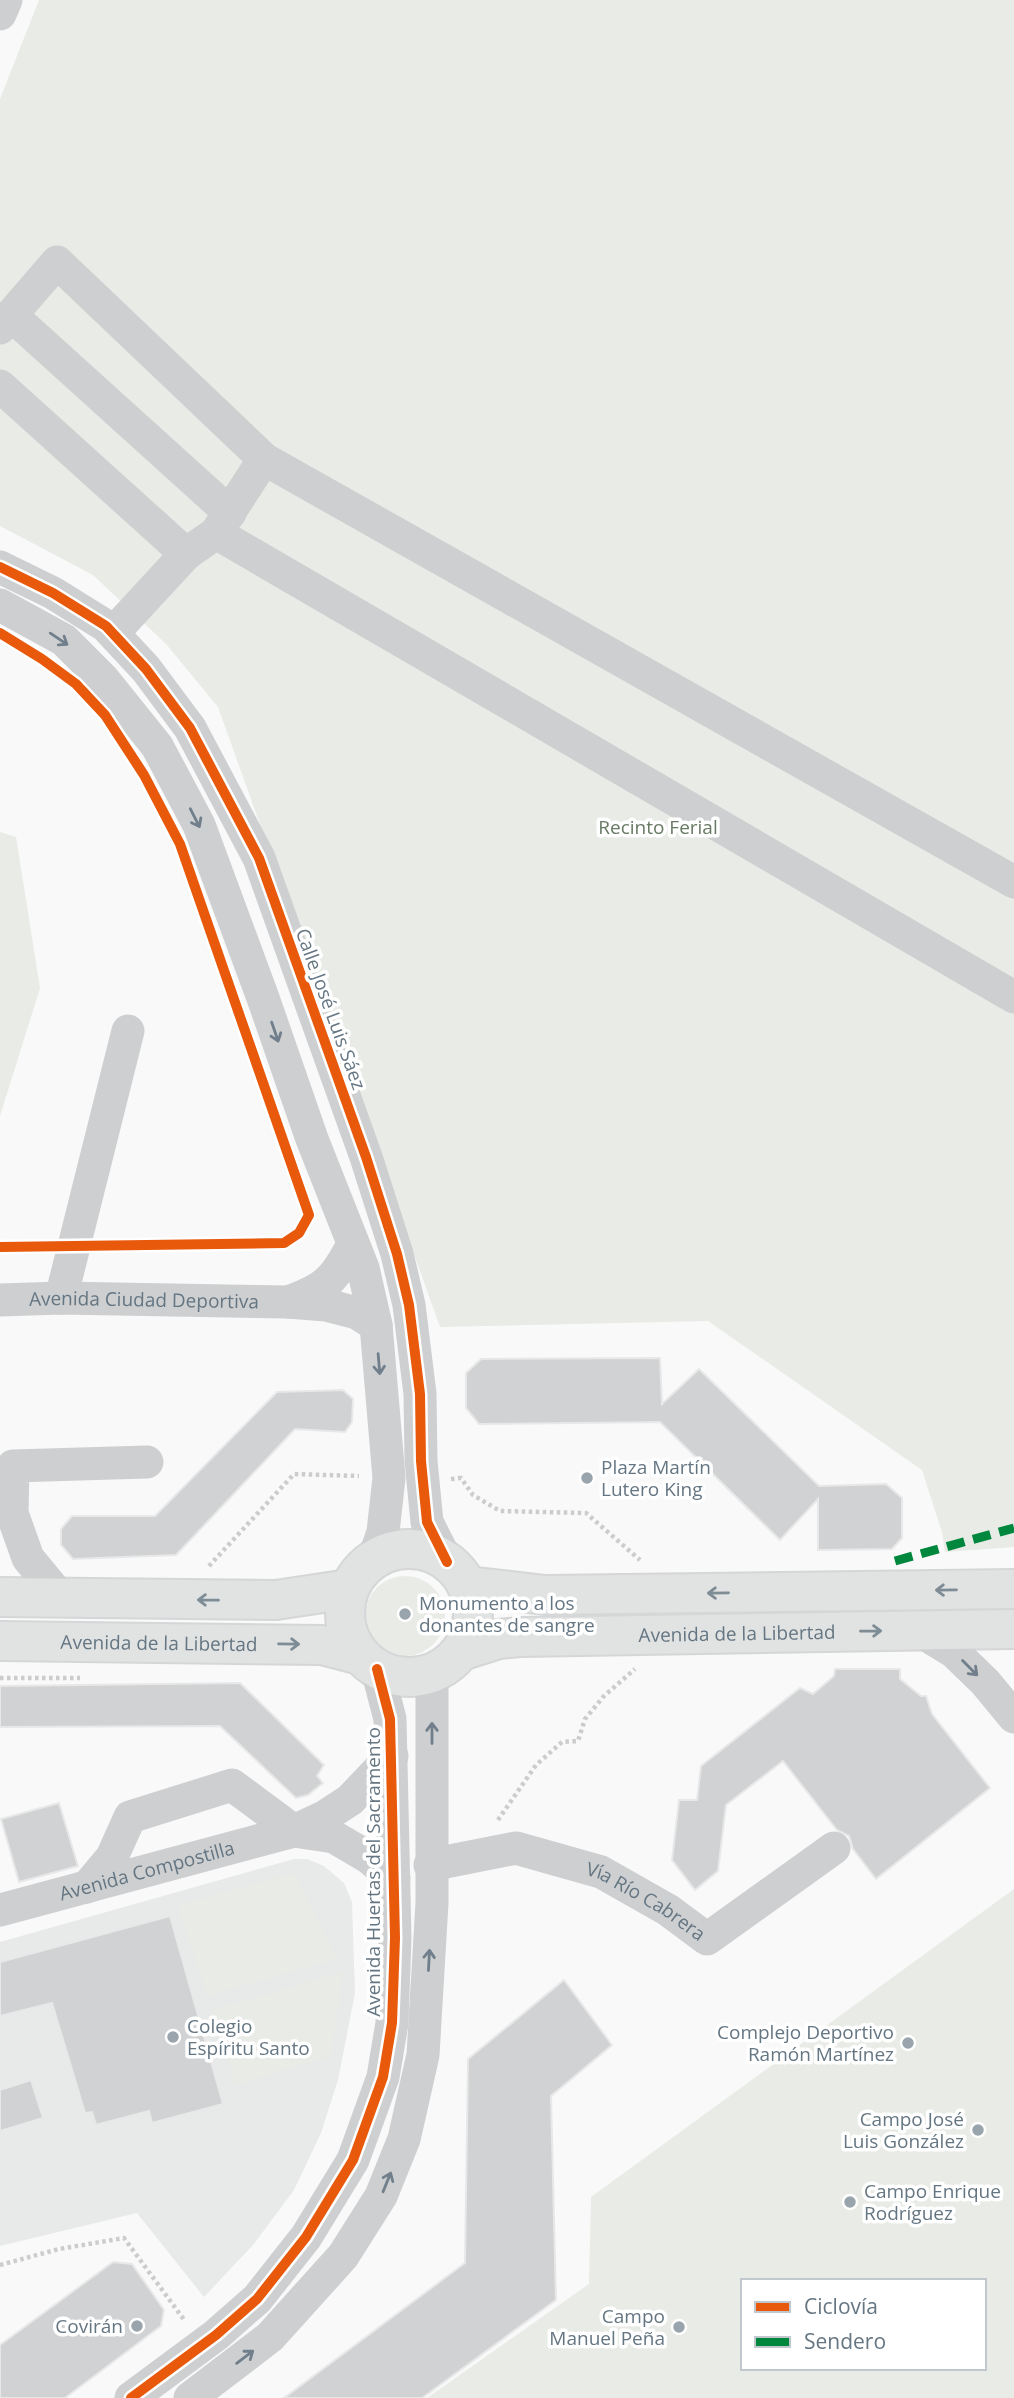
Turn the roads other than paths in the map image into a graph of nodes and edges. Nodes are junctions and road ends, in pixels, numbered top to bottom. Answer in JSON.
{"nodes":[{"id":1,"x":6,"y":0,"type":"edge"},
{"id":2,"x":0,"y":14,"type":"edge"},
{"id":3,"x":5,"y":322,"type":"edge"},
{"id":4,"x":0,"y":386,"type":"edge"},
{"id":5,"x":264,"y":459,"type":"junction"},
{"id":6,"x":223,"y":523,"type":"junction"},
{"id":7,"x":186,"y":554,"type":"junction"},
{"id":8,"x":0,"y":567,"type":"edge"},
{"id":9,"x":0,"y":605,"type":"edge"},
{"id":10,"x":113,"y":633,"type":"junction"},
{"id":11,"x":1014,"y":882,"type":"edge"},
{"id":12,"x":1014,"y":997,"type":"edge"},
{"id":13,"x":128,"y":1031,"type":"dead end"},
{"id":14,"x":353,"y":1244,"type":"junction"},
{"id":15,"x":61,"y":1298,"type":"junction"},
{"id":16,"x":0,"y":1300,"type":"edge"},
{"id":17,"x":288,"y":1302,"type":"junction"},
{"id":18,"x":376,"y":1325,"type":"junction"},
{"id":19,"x":147,"y":1462,"type":"dead end"},
{"id":20,"x":6,"y":1527,"type":"edge"},
{"id":21,"x":374,"y":1559,"type":"junction"},
{"id":22,"x":457,"y":1574,"type":"junction"},
{"id":23,"x":349,"y":1589,"type":"junction"},
{"id":24,"x":1014,"y":1589,"type":"edge"},
{"id":25,"x":0,"y":1597,"type":"edge"},
{"id":26,"x":61,"y":1598,"type":"junction"},
{"id":27,"x":1014,"y":1629,"type":"edge"},
{"id":28,"x":918,"y":1630,"type":"junction"},
{"id":29,"x":0,"y":1641,"type":"edge"},
{"id":30,"x":368,"y":1662,"type":"junction"},
{"id":31,"x":447,"y":1662,"type":"junction"},
{"id":32,"x":1014,"y":1717,"type":"edge"},
{"id":33,"x":392,"y":1756,"type":"junction"},
{"id":34,"x":294,"y":1831,"type":"junction"},
{"id":35,"x":834,"y":1848,"type":"dead end"},
{"id":36,"x":430,"y":1865,"type":"junction"},
{"id":37,"x":394,"y":1879,"type":"junction"},
{"id":38,"x":88,"y":1887,"type":"junction"},
{"id":39,"x":0,"y":1910,"type":"edge"},
{"id":40,"x":131,"y":2398,"type":"edge"},
{"id":41,"x":190,"y":2398,"type":"edge"}],
"edges":[{"from":1,"to":2,"type":"street"},
{"from":3,"to":5,"type":"street"},
{"from":3,"to":6,"type":"street"},
{"from":4,"to":7,"type":"street"},
{"from":5,"to":6,"type":"street"},
{"from":5,"to":11,"type":"street"},
{"from":6,"to":7,"type":"street"},
{"from":6,"to":12,"type":"street"},
{"from":7,"to":10,"type":"street"},
{"from":8,"to":10,"type":"street","name":"Calle José Luis Sáez"},
{"from":9,"to":14,"type":"street","one_way":true},
{"from":10,"to":22,"type":"street","name":"Calle José Luis Sáez"},
{"from":13,"to":15,"type":"street"},
{"from":14,"to":17,"type":"street","name":"Avenida Ciudad Deportiva"},
{"from":14,"to":18,"type":"street"},
{"from":15,"to":16,"type":"street","name":"Avenida Ciudad Deportiva"},
{"from":15,"to":17,"type":"street","name":"Avenida Ciudad Deportiva"},
{"from":17,"to":18,"type":"street","name":"Avenida Ciudad Deportiva"},
{"from":18,"to":21,"type":"street","one_way":true},
{"from":19,"to":20,"type":"street"},
{"from":20,"to":26,"type":"street"},
{"from":21,"to":22,"type":"main road"},
{"from":21,"to":23,"type":"main road"},
{"from":24,"to":22,"type":"main road","name":"Avenida de la Libertad","one_way":true},
{"from":22,"to":31,"type":"main road"},
{"from":23,"to":26,"type":"main road","one_way":true},
{"from":23,"to":30,"type":"main road"},
{"from":25,"to":26,"type":"main road"},
{"from":27,"to":28,"type":"main road","name":"Avenida de la Libertad"},
{"from":31,"to":28,"type":"main road","name":"Avenida de la Libertad","one_way":true},
{"from":28,"to":32,"type":"street","one_way":true},
{"from":29,"to":30,"type":"main road","name":"Avenida de la Libertad","one_way":true},
{"from":30,"to":31,"type":"main road"},
{"from":30,"to":33,"type":"street","name":"Avenida Huertas del Sacramento"},
{"from":36,"to":31,"type":"street","one_way":true},
{"from":33,"to":34,"type":"street","name":"Avenida Compostilla"},
{"from":33,"to":37,"type":"street","name":"Avenida Huertas del Sacramento"},
{"from":34,"to":37,"type":"street","name":"Avenida Compostilla"},
{"from":34,"to":38,"type":"street","name":"Avenida Compostilla"},
{"from":34,"to":38,"type":"street"},
{"from":35,"to":36,"type":"street","name":"Vía Río Cabrera"},
{"from":41,"to":36,"type":"street","one_way":true},
{"from":37,"to":40,"type":"street","name":"Avenida Huertas del Sacramento"},
{"from":38,"to":39,"type":"street","name":"Avenida Compostilla"}]}
